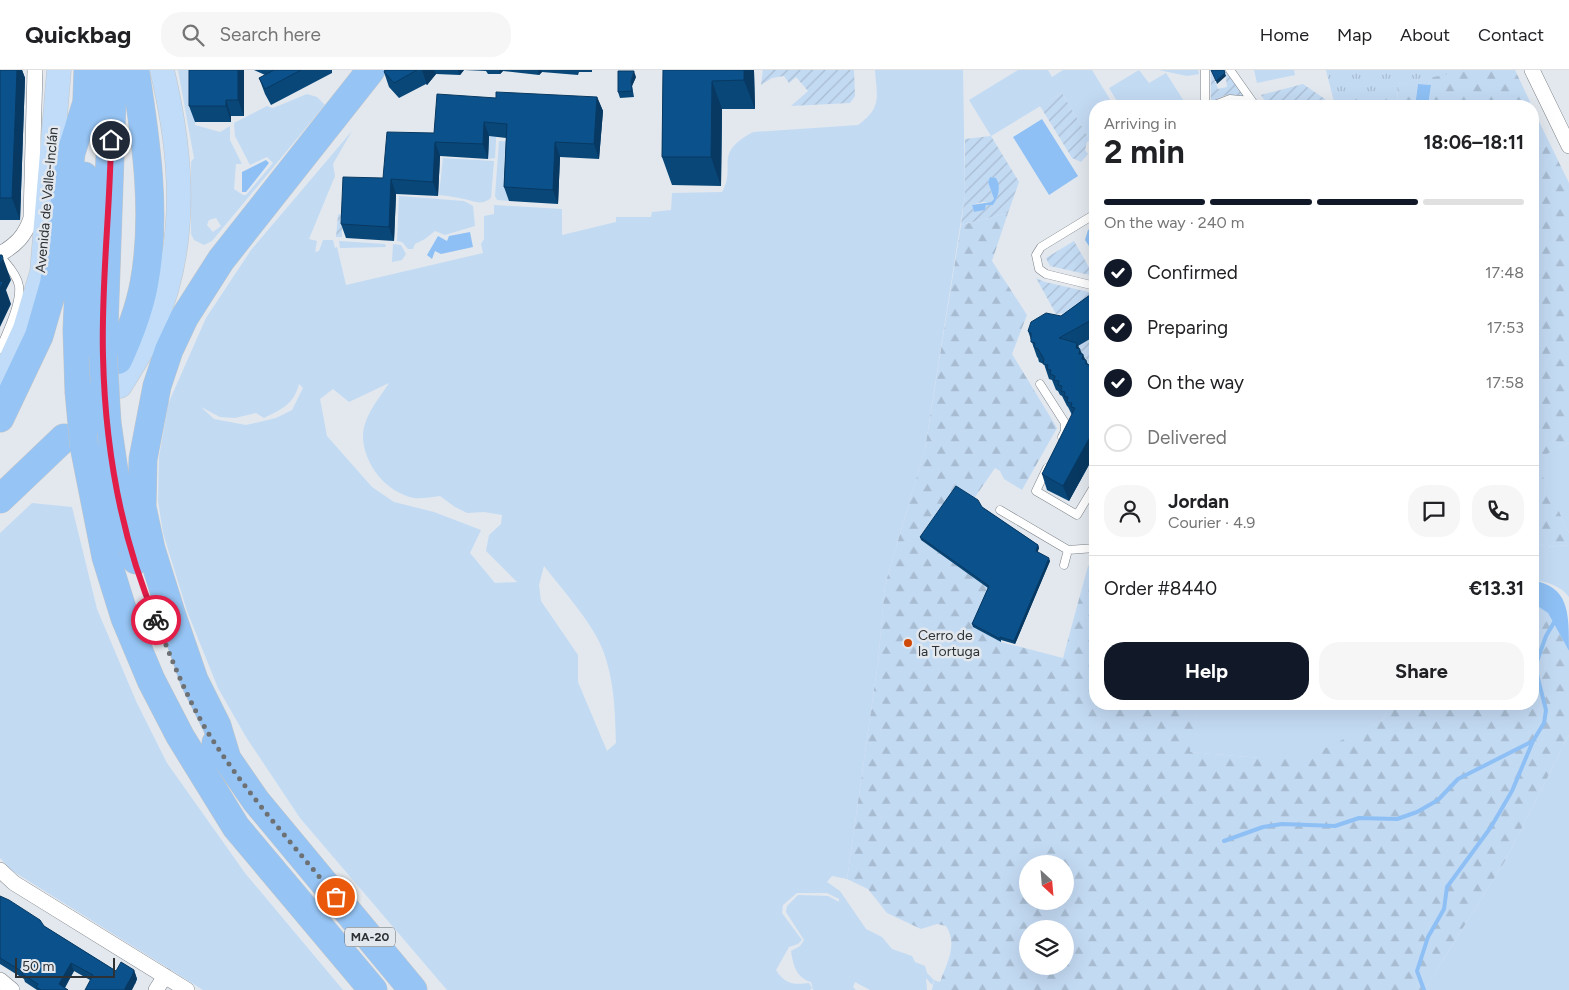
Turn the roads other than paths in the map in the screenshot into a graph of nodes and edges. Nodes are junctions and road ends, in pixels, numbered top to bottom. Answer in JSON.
{"nodes":[{"id":1,"x":35,"y":70,"type":"edge"},
{"id":2,"x":59,"y":70,"type":"edge"},
{"id":3,"x":88,"y":70,"type":"edge"},
{"id":4,"x":113,"y":70,"type":"edge"},
{"id":5,"x":135,"y":70,"type":"edge"},
{"id":6,"x":162,"y":70,"type":"edge"},
{"id":7,"x":371,"y":70,"type":"edge"},
{"id":8,"x":391,"y":70,"type":"edge"},
{"id":9,"x":1205,"y":70,"type":"edge"},
{"id":10,"x":1230,"y":70,"type":"edge"},
{"id":11,"x":1532,"y":70,"type":"edge"},
{"id":12,"x":1205,"y":100,"type":"edge"},
{"id":13,"x":1251,"y":100,"type":"edge"},
{"id":14,"x":86,"y":105,"type":"junction"},
{"id":15,"x":1569,"y":146,"type":"edge"},
{"id":16,"x":308,"y":148,"type":"junction"},
{"id":17,"x":1089,"y":218,"type":"edge"},
{"id":18,"x":0,"y":255,"type":"edge"},
{"id":19,"x":1089,"y":285,"type":"edge"},
{"id":20,"x":0,"y":349,"type":"edge"},
{"id":21,"x":114,"y":367,"type":"junction"},
{"id":22,"x":0,"y":384,"type":"edge"},
{"id":23,"x":1040,"y":384,"type":"dead end"},
{"id":24,"x":0,"y":418,"type":"edge"},
{"id":25,"x":71,"y":445,"type":"junction"},
{"id":26,"x":1057,"y":448,"type":"edge"},
{"id":27,"x":1053,"y":456,"type":"edge"},
{"id":28,"x":1089,"y":495,"type":"edge"},
{"id":29,"x":0,"y":500,"type":"edge"},
{"id":30,"x":0,"y":510,"type":"edge"},
{"id":31,"x":1000,"y":510,"type":"dead end"},
{"id":32,"x":1089,"y":548,"type":"edge"},
{"id":33,"x":1068,"y":550,"type":"junction"},
{"id":34,"x":1064,"y":565,"type":"dead end"},
{"id":35,"x":227,"y":759,"type":"junction"},
{"id":36,"x":0,"y":870,"type":"edge"},
{"id":37,"x":7,"y":881,"type":"edge"},
{"id":38,"x":165,"y":976,"type":"junction"},
{"id":39,"x":0,"y":980,"type":"edge"},
{"id":40,"x":12,"y":990,"type":"edge"},
{"id":41,"x":156,"y":990,"type":"edge"},
{"id":42,"x":187,"y":990,"type":"edge"},
{"id":43,"x":373,"y":990,"type":"edge"},
{"id":44,"x":413,"y":990,"type":"edge"}],
"edges":[{"from":1,"to":18,"type":"street"},
{"from":2,"to":22,"type":"main road","name":"Avenida de Valle-Inclán"},
{"from":3,"to":14,"type":"highway","number":"MA-20"},
{"from":4,"to":21,"type":"highway","number":"MA-20"},
{"from":5,"to":21,"type":"highway"},
{"from":6,"to":21,"type":"main road"},
{"from":7,"to":16,"type":"highway"},
{"from":8,"to":16,"type":"highway"},
{"from":9,"to":12,"type":"lane"},
{"from":10,"to":13,"type":"lane"},
{"from":11,"to":15,"type":"street"},
{"from":14,"to":24,"type":"highway"},
{"from":14,"to":25,"type":"highway","number":"MA-20","bridge":true},
{"from":16,"to":35,"type":"highway"},
{"from":17,"to":19,"type":"lane"},
{"from":18,"to":20,"type":"lane"},
{"from":21,"to":35,"type":"highway","number":"MA-20","bridge":true},
{"from":23,"to":26,"type":"lane"},
{"from":25,"to":29,"type":"highway"},
{"from":25,"to":30,"type":"main road"},
{"from":25,"to":43,"type":"highway","number":"MA-20"},
{"from":27,"to":28,"type":"lane"},
{"from":31,"to":33,"type":"lane"},
{"from":32,"to":33,"type":"lane"},
{"from":33,"to":34,"type":"lane"},
{"from":35,"to":44,"type":"highway","number":"MA-20"},
{"from":36,"to":37,"type":"street"},
{"from":37,"to":38,"type":"street"},
{"from":38,"to":41,"type":"street"},
{"from":38,"to":42,"type":"street"},
{"from":39,"to":40,"type":"street"}]}
